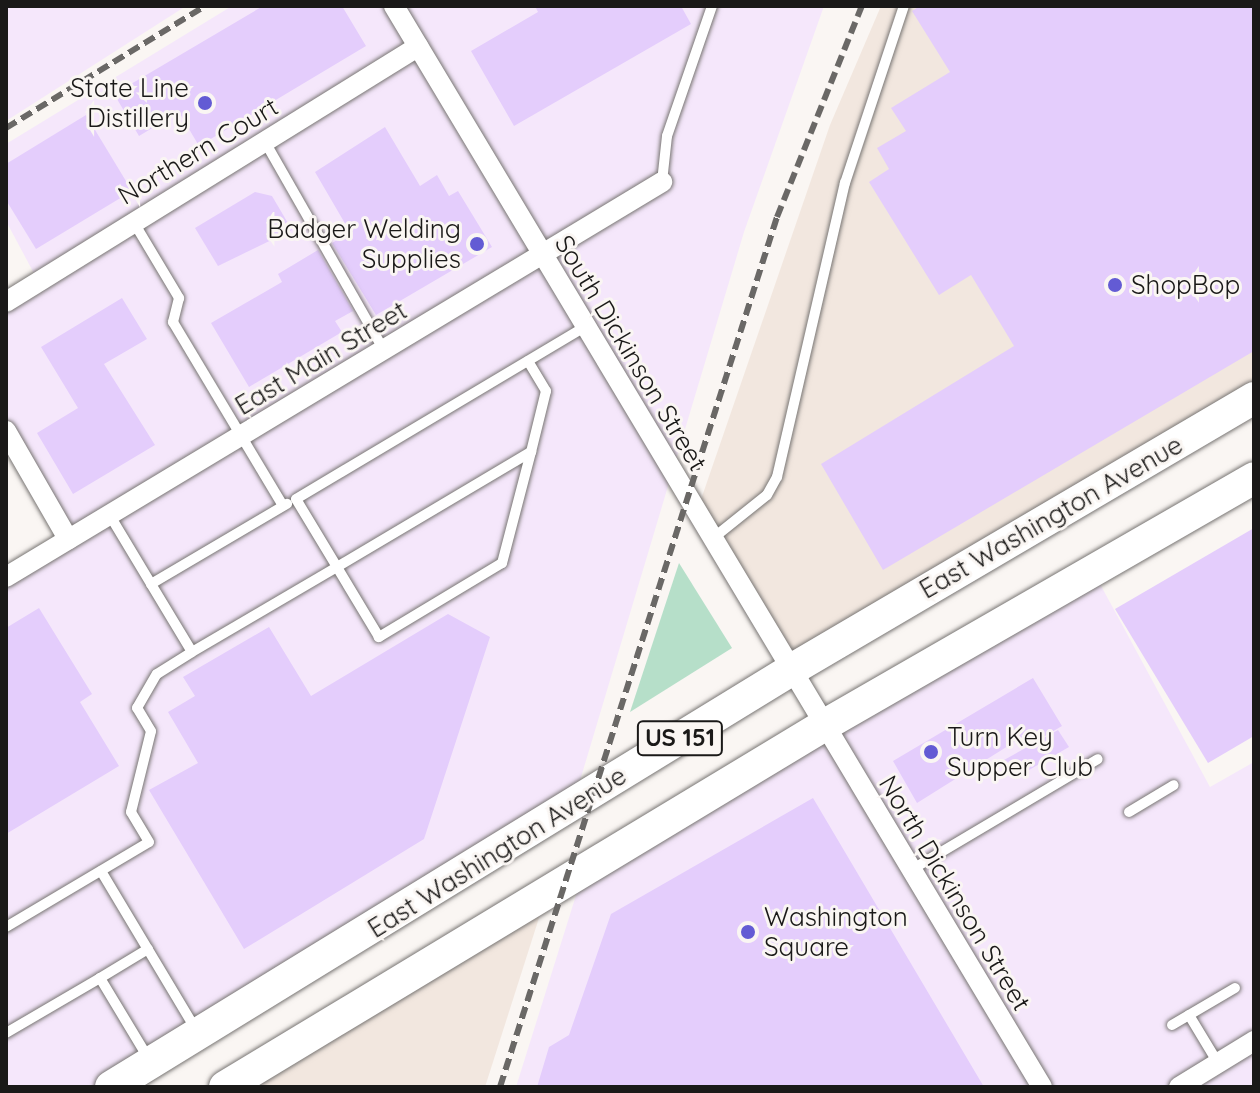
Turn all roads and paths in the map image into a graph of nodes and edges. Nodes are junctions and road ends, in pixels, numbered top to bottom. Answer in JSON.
{"nodes":[{"id":1,"x":394,"y":6,"type":"edge"},
{"id":2,"x":712,"y":6,"type":"edge"},
{"id":3,"x":904,"y":6,"type":"edge"},
{"id":4,"x":418,"y":47,"type":"junction"},
{"id":5,"x":264,"y":140,"type":"junction"},
{"id":6,"x":662,"y":182,"type":"joint"},
{"id":7,"x":133,"y":221,"type":"junction"},
{"id":8,"x":543,"y":256,"type":"junction"},
{"id":9,"x":6,"y":302,"type":"edge"},
{"id":10,"x":585,"y":327,"type":"junction"},
{"id":11,"x":384,"y":350,"type":"junction"},
{"id":12,"x":528,"y":361,"type":"junction"},
{"id":13,"x":1254,"y":398,"type":"edge"},
{"id":14,"x":6,"y":431,"type":"edge"},
{"id":15,"x":241,"y":435,"type":"junction"},
{"id":16,"x":531,"y":452,"type":"junction"},
{"id":17,"x":1254,"y":478,"type":"edge"},
{"id":18,"x":296,"y":499,"type":"junction"},
{"id":19,"x":283,"y":506,"type":"junction"},
{"id":20,"x":109,"y":514,"type":"junction"},
{"id":21,"x":68,"y":539,"type":"junction"},
{"id":22,"x":712,"y":539,"type":"junction"},
{"id":23,"x":337,"y":567,"type":"junction"},
{"id":24,"x":6,"y":577,"type":"edge"},
{"id":25,"x":151,"y":584,"type":"junction"},
{"id":26,"x":192,"y":652,"type":"junction"},
{"id":27,"x":791,"y":670,"type":"junction"},
{"id":28,"x":823,"y":726,"type":"junction"},
{"id":29,"x":1098,"y":759,"type":"dead end"},
{"id":30,"x":1174,"y":785,"type":"dead end"},
{"id":31,"x":1129,"y":812,"type":"dead end"},
{"id":32,"x":911,"y":870,"type":"junction"},
{"id":33,"x":101,"y":871,"type":"junction"},
{"id":34,"x":6,"y":927,"type":"edge"},
{"id":35,"x":148,"y":949,"type":"junction"},
{"id":36,"x":100,"y":978,"type":"junction"},
{"id":37,"x":1235,"y":988,"type":"dead end"},
{"id":38,"x":1189,"y":1015,"type":"junction"},
{"id":39,"x":1172,"y":1025,"type":"dead end"},
{"id":40,"x":6,"y":1033,"type":"edge"},
{"id":41,"x":199,"y":1034,"type":"junction"},
{"id":42,"x":1254,"y":1041,"type":"edge"},
{"id":43,"x":151,"y":1063,"type":"junction"},
{"id":44,"x":1218,"y":1063,"type":"junction"},
{"id":45,"x":111,"y":1087,"type":"edge"},
{"id":46,"x":225,"y":1087,"type":"edge"},
{"id":47,"x":1042,"y":1087,"type":"edge"},
{"id":48,"x":1179,"y":1087,"type":"edge"}],
"edges":[{"from":1,"to":4,"type":"street","name":"South Dickinson Street"},
{"from":2,"to":6,"type":"lane"},
{"from":3,"to":22,"type":"lane"},
{"from":4,"to":5,"type":"street","name":"Northern Court"},
{"from":4,"to":8,"type":"street","name":"South Dickinson Street"},
{"from":5,"to":7,"type":"street","name":"Northern Court"},
{"from":5,"to":11,"type":"lane"},
{"from":6,"to":8,"type":"street","name":"East Main Street"},
{"from":7,"to":9,"type":"street","name":"Northern Court"},
{"from":7,"to":15,"type":"lane"},
{"from":8,"to":10,"type":"street","name":"South Dickinson Street"},
{"from":8,"to":11,"type":"street","name":"East Main Street"},
{"from":10,"to":12,"type":"lane"},
{"from":10,"to":22,"type":"street","name":"South Dickinson Street"},
{"from":11,"to":15,"type":"street","name":"East Main Street"},
{"from":12,"to":16,"type":"lane"},
{"from":12,"to":18,"type":"lane"},
{"from":13,"to":27,"type":"main road","name":"East Washington Avenue","number":"US 151"},
{"from":14,"to":21,"type":"street"},
{"from":15,"to":19,"type":"lane"},
{"from":15,"to":20,"type":"street","name":"East Main Street"},
{"from":16,"to":23,"type":"lane"},
{"from":16,"to":23,"type":"lane"},
{"from":17,"to":28,"type":"main road","number":"US 151"},
{"from":18,"to":19,"type":"lane"},
{"from":18,"to":23,"type":"lane"},
{"from":19,"to":25,"type":"lane"},
{"from":20,"to":21,"type":"street","name":"East Main Street"},
{"from":20,"to":25,"type":"lane"},
{"from":21,"to":24,"type":"street","name":"East Main Street"},
{"from":22,"to":27,"type":"street","name":"South Dickinson Street"},
{"from":23,"to":26,"type":"lane"},
{"from":25,"to":26,"type":"lane"},
{"from":26,"to":33,"type":"lane"},
{"from":27,"to":28,"type":"street","name":"South Dickinson Street"},
{"from":27,"to":41,"type":"main road","name":"East Washington Avenue","number":"US 151"},
{"from":28,"to":32,"type":"street","name":"North Dickinson Street"},
{"from":28,"to":46,"type":"main road","number":"US 151"},
{"from":29,"to":32,"type":"lane"},
{"from":30,"to":31,"type":"lane"},
{"from":32,"to":47,"type":"street","name":"North Dickinson Street"},
{"from":33,"to":34,"type":"lane"},
{"from":33,"to":35,"type":"lane"},
{"from":35,"to":36,"type":"lane"},
{"from":35,"to":41,"type":"lane"},
{"from":36,"to":40,"type":"lane"},
{"from":36,"to":43,"type":"lane"},
{"from":37,"to":38,"type":"lane"},
{"from":38,"to":39,"type":"lane"},
{"from":38,"to":44,"type":"lane"},
{"from":41,"to":43,"type":"main road","name":"East Washington Avenue","number":"US 151"},
{"from":42,"to":44,"type":"street"},
{"from":43,"to":45,"type":"main road","name":"East Washington Avenue","number":"US 151"},
{"from":44,"to":48,"type":"street"}]}
